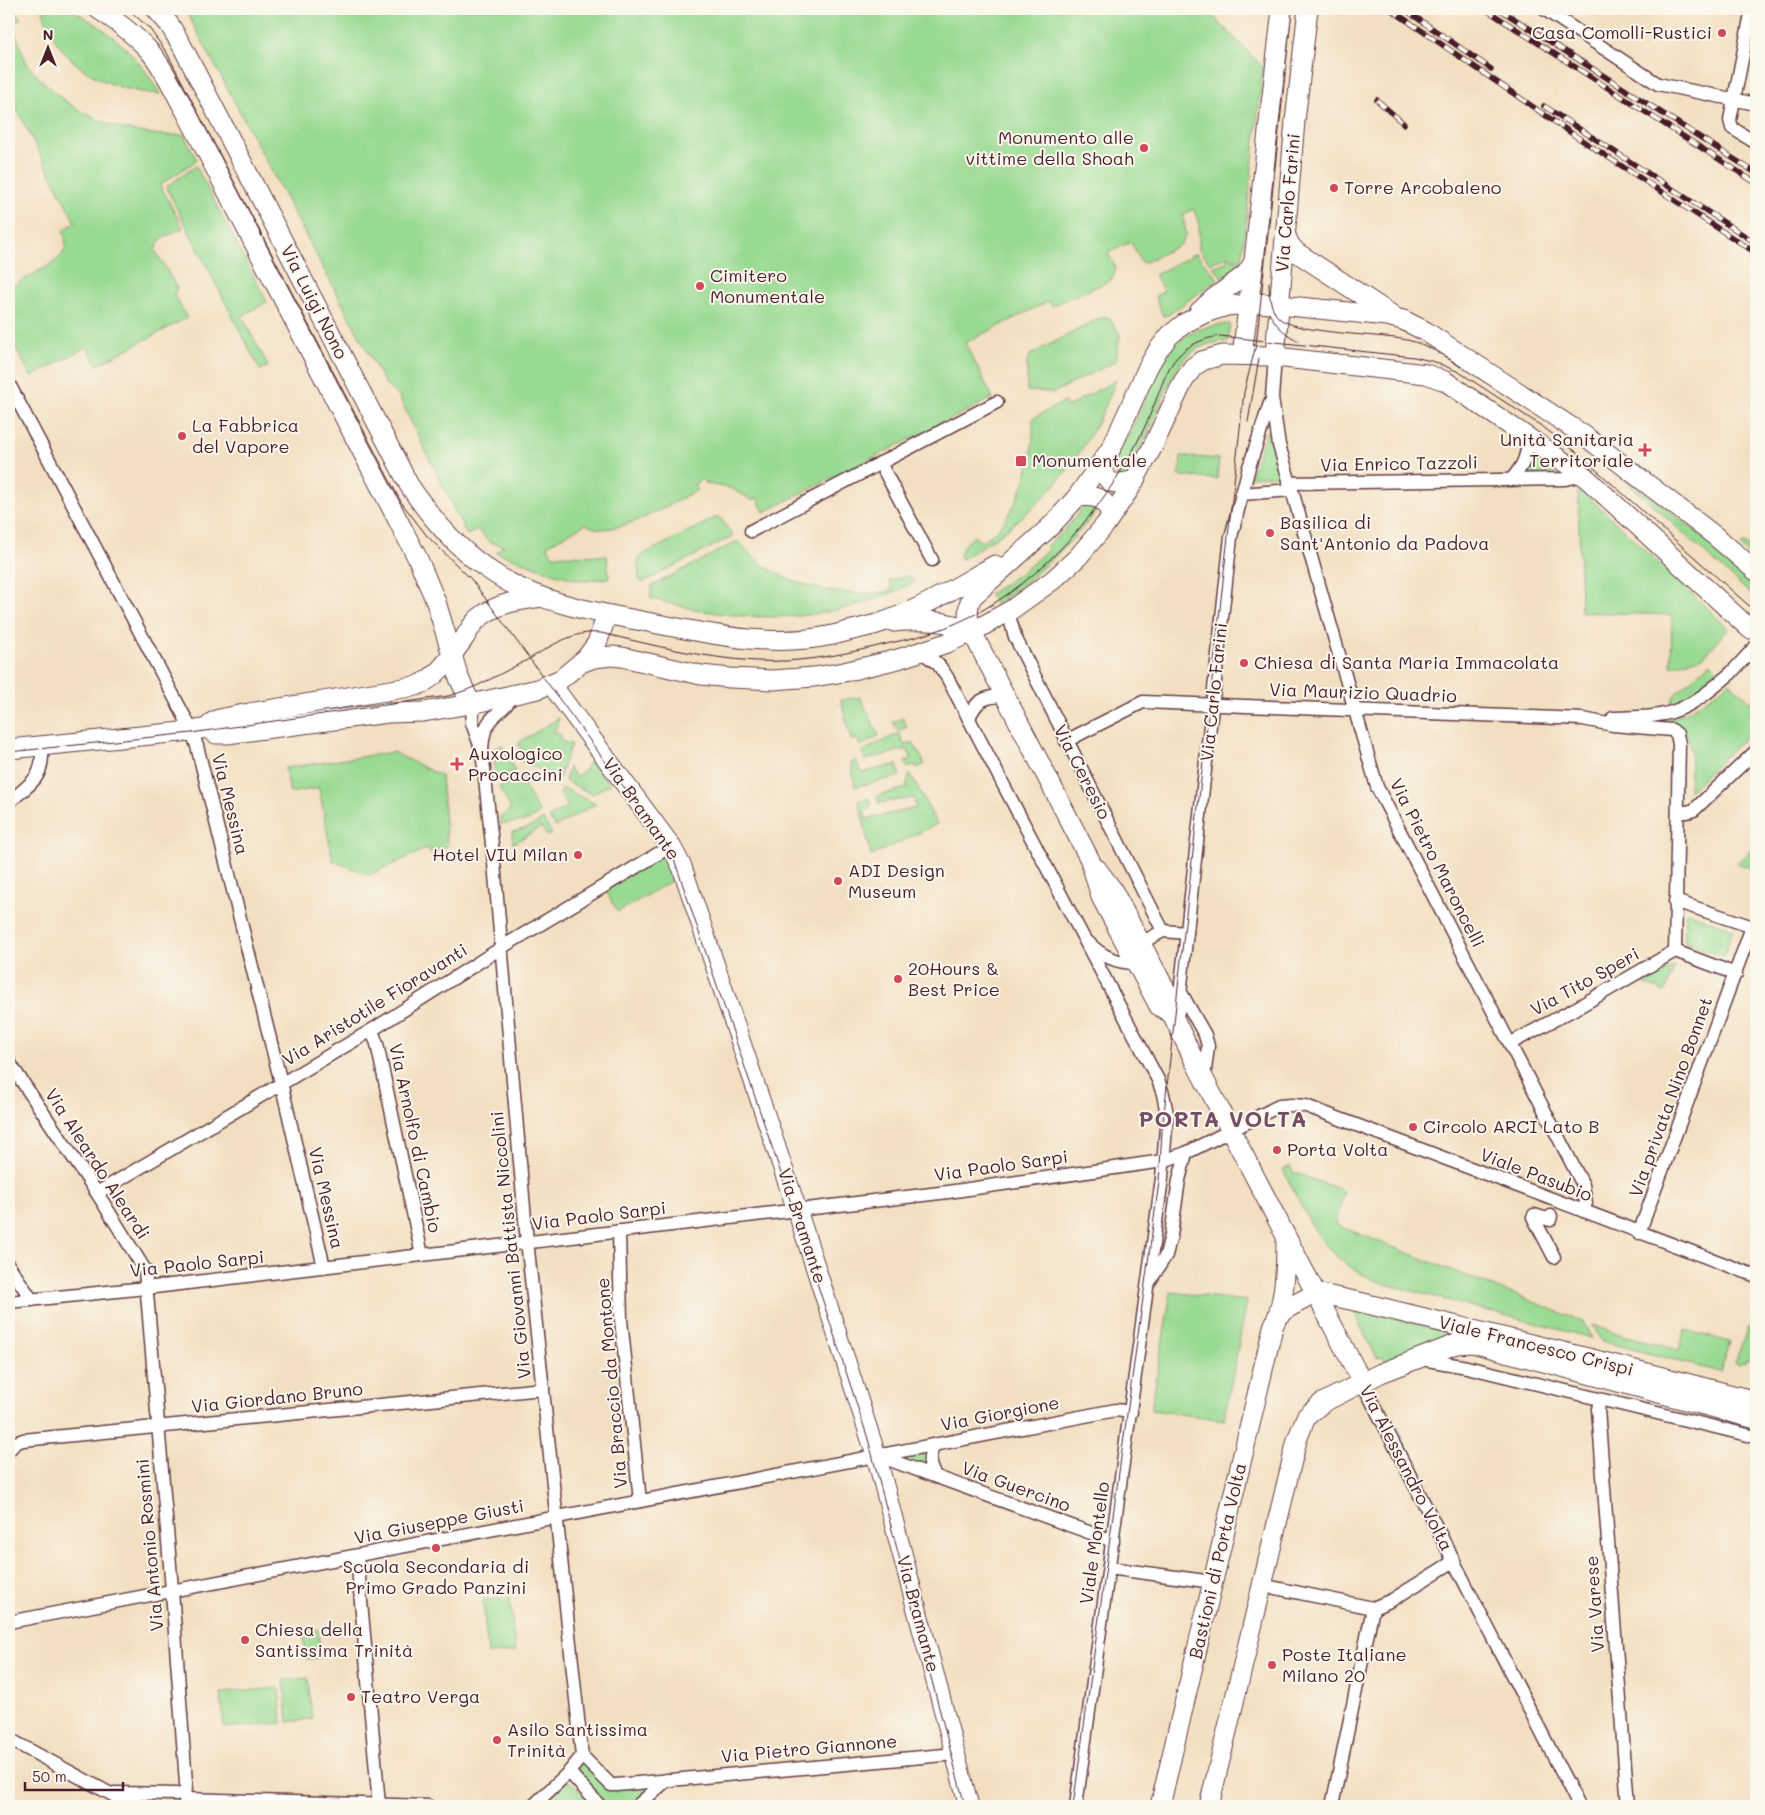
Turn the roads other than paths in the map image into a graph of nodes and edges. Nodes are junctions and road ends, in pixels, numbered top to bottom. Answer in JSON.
{"nodes":[{"id":1,"x":98,"y":9,"type":"edge"},
{"id":2,"x":156,"y":9,"type":"edge"},
{"id":3,"x":1282,"y":9,"type":"edge"},
{"id":4,"x":1308,"y":9,"type":"edge"},
{"id":5,"x":1544,"y":9,"type":"edge"},
{"id":6,"x":1752,"y":9,"type":"edge"},
{"id":7,"x":1735,"y":100,"type":"junction"},
{"id":8,"x":1756,"y":104,"type":"edge"},
{"id":9,"x":1756,"y":143,"type":"edge"},
{"id":10,"x":1286,"y":236,"type":"junction"},
{"id":11,"x":1254,"y":261,"type":"junction"},
{"id":12,"x":1249,"y":303,"type":"junction"},
{"id":13,"x":1280,"y":304,"type":"junction"},
{"id":14,"x":1194,"y":318,"type":"junction"},
{"id":15,"x":1397,"y":318,"type":"junction"},
{"id":16,"x":1242,"y":355,"type":"junction"},
{"id":17,"x":1275,"y":356,"type":"junction"},
{"id":18,"x":9,"y":384,"type":"edge"},
{"id":19,"x":1272,"y":398,"type":"junction"},
{"id":20,"x":997,"y":402,"type":"dead end"},
{"id":21,"x":1527,"y":436,"type":"junction"},
{"id":22,"x":880,"y":463,"type":"junction"},
{"id":23,"x":1100,"y":465,"type":"junction"},
{"id":24,"x":1583,"y":475,"type":"junction"},
{"id":25,"x":1135,"y":480,"type":"junction"},
{"id":26,"x":1511,"y":480,"type":"junction"},
{"id":27,"x":1290,"y":486,"type":"junction"},
{"id":28,"x":1242,"y":494,"type":"junction"},
{"id":29,"x":1077,"y":497,"type":"junction"},
{"id":30,"x":1111,"y":516,"type":"junction"},
{"id":31,"x":751,"y":530,"type":"dead end"},
{"id":32,"x":1027,"y":547,"type":"junction"},
{"id":33,"x":932,"y":560,"type":"dead end"},
{"id":34,"x":1756,"y":571,"type":"edge"},
{"id":35,"x":543,"y":597,"type":"junction"},
{"id":36,"x":1011,"y":610,"type":"junction"},
{"id":37,"x":607,"y":614,"type":"junction"},
{"id":38,"x":878,"y":624,"type":"junction"},
{"id":39,"x":972,"y":632,"type":"junction"},
{"id":40,"x":1753,"y":638,"type":"edge"},
{"id":41,"x":922,"y":652,"type":"junction"},
{"id":42,"x":452,"y":656,"type":"junction"},
{"id":43,"x":581,"y":663,"type":"junction"},
{"id":44,"x":551,"y":684,"type":"junction"},
{"id":45,"x":514,"y":695,"type":"junction"},
{"id":46,"x":1005,"y":696,"type":"junction"},
{"id":47,"x":471,"y":704,"type":"junction"},
{"id":48,"x":1212,"y":705,"type":"junction"},
{"id":49,"x":1354,"y":711,"type":"junction"},
{"id":50,"x":969,"y":718,"type":"junction"},
{"id":51,"x":1583,"y":719,"type":"junction"},
{"id":52,"x":199,"y":729,"type":"junction"},
{"id":53,"x":1066,"y":741,"type":"junction"},
{"id":54,"x":42,"y":746,"type":"junction"},
{"id":55,"x":9,"y":749,"type":"edge"},
{"id":56,"x":482,"y":750,"type":"junction"},
{"id":57,"x":1756,"y":751,"type":"edge"},
{"id":58,"x":9,"y":802,"type":"edge"},
{"id":59,"x":1678,"y":812,"type":"junction"},
{"id":60,"x":671,"y":846,"type":"junction"},
{"id":61,"x":1675,"y":901,"type":"junction"},
{"id":62,"x":1754,"y":928,"type":"edge"},
{"id":63,"x":1163,"y":931,"type":"junction"},
{"id":64,"x":1187,"y":933,"type":"junction"},
{"id":65,"x":1134,"y":940,"type":"junction"},
{"id":66,"x":501,"y":948,"type":"junction"},
{"id":67,"x":1674,"y":951,"type":"junction"},
{"id":68,"x":1094,"y":953,"type":"junction"},
{"id":69,"x":1135,"y":963,"type":"junction"},
{"id":70,"x":1736,"y":974,"type":"junction"},
{"id":71,"x":1180,"y":991,"type":"junction"},
{"id":72,"x":1174,"y":1019,"type":"junction"},
{"id":73,"x":372,"y":1030,"type":"junction"},
{"id":74,"x":1511,"y":1043,"type":"junction"},
{"id":75,"x":9,"y":1062,"type":"edge"},
{"id":76,"x":1204,"y":1080,"type":"junction"},
{"id":77,"x":281,"y":1084,"type":"junction"},
{"id":78,"x":1303,"y":1106,"type":"joint"},
{"id":79,"x":1231,"y":1130,"type":"junction"},
{"id":80,"x":1186,"y":1153,"type":"junction"},
{"id":81,"x":1164,"y":1161,"type":"junction"},
{"id":82,"x":97,"y":1193,"type":"junction"},
{"id":83,"x":797,"y":1210,"type":"junction"},
{"id":84,"x":1583,"y":1211,"type":"junction"},
{"id":85,"x":1551,"y":1216,"type":"dead end"},
{"id":86,"x":619,"y":1231,"type":"junction"},
{"id":87,"x":1639,"y":1233,"type":"junction"},
{"id":88,"x":1286,"y":1238,"type":"junction"},
{"id":89,"x":528,"y":1242,"type":"junction"},
{"id":90,"x":422,"y":1255,"type":"junction"},
{"id":91,"x":1554,"y":1258,"type":"dead end"},
{"id":92,"x":9,"y":1266,"type":"edge"},
{"id":93,"x":324,"y":1267,"type":"junction"},
{"id":94,"x":1756,"y":1276,"type":"edge"},
{"id":95,"x":1147,"y":1285,"type":"junction"},
{"id":96,"x":146,"y":1288,"type":"junction"},
{"id":97,"x":1316,"y":1293,"type":"junction"},
{"id":98,"x":32,"y":1300,"type":"junction"},
{"id":99,"x":9,"y":1302,"type":"edge"},
{"id":100,"x":1278,"y":1317,"type":"junction"},
{"id":101,"x":1419,"y":1358,"type":"junction"},
{"id":102,"x":1362,"y":1382,"type":"junction"},
{"id":103,"x":543,"y":1389,"type":"junction"},
{"id":104,"x":1600,"y":1400,"type":"junction"},
{"id":105,"x":1756,"y":1401,"type":"edge"},
{"id":106,"x":1131,"y":1412,"type":"junction"},
{"id":107,"x":1756,"y":1419,"type":"edge"},
{"id":108,"x":157,"y":1428,"type":"junction"},
{"id":109,"x":1756,"y":1437,"type":"edge"},
{"id":110,"x":11,"y":1443,"type":"edge"},
{"id":111,"x":936,"y":1445,"type":"junction"},
{"id":112,"x":876,"y":1455,"type":"junction"},
{"id":113,"x":936,"y":1476,"type":"junction"},
{"id":114,"x":640,"y":1501,"type":"junction"},
{"id":115,"x":556,"y":1518,"type":"junction"},
{"id":116,"x":1113,"y":1541,"type":"junction"},
{"id":117,"x":357,"y":1556,"type":"junction"},
{"id":118,"x":1454,"y":1561,"type":"junction"},
{"id":119,"x":1109,"y":1568,"type":"junction"},
{"id":120,"x":1214,"y":1582,"type":"junction"},
{"id":121,"x":1261,"y":1585,"type":"junction"},
{"id":122,"x":172,"y":1591,"type":"junction"},
{"id":123,"x":1374,"y":1608,"type":"junction"},
{"id":124,"x":9,"y":1622,"type":"edge"},
{"id":125,"x":9,"y":1737,"type":"edge"},
{"id":126,"x":954,"y":1754,"type":"junction"},
{"id":127,"x":582,"y":1756,"type":"junction"},
{"id":128,"x":569,"y":1772,"type":"junction"},
{"id":129,"x":666,"y":1780,"type":"junction"},
{"id":130,"x":111,"y":1793,"type":"junction"},
{"id":131,"x":182,"y":1800,"type":"edge"},
{"id":132,"x":379,"y":1804,"type":"junction"},
{"id":133,"x":133,"y":1806,"type":"edge"},
{"id":134,"x":428,"y":1806,"type":"edge"},
{"id":135,"x":533,"y":1806,"type":"edge"},
{"id":136,"x":600,"y":1806,"type":"edge"},
{"id":137,"x":637,"y":1806,"type":"edge"},
{"id":138,"x":969,"y":1806,"type":"edge"},
{"id":139,"x":1076,"y":1806,"type":"edge"},
{"id":140,"x":1160,"y":1806,"type":"edge"},
{"id":141,"x":1209,"y":1806,"type":"edge"},
{"id":142,"x":1332,"y":1806,"type":"edge"},
{"id":143,"x":1579,"y":1806,"type":"edge"},
{"id":144,"x":1628,"y":1806,"type":"edge"}],
"edges":[{"from":1,"to":42,"type":"main road","name":"Via Luigi Nono"},
{"from":2,"to":35,"type":"main road","name":"Via Luigi Nono"},
{"from":3,"to":11,"type":"main road","name":"Via Carlo Farini","bridge":true},
{"from":4,"to":10,"type":"main road","name":"Via Carlo Farini","bridge":true},
{"from":5,"to":7,"type":"street"},
{"from":6,"to":7,"type":"street"},
{"from":7,"to":8,"type":"street"},
{"from":7,"to":9,"type":"street"},
{"from":10,"to":13,"type":"main road","name":"Via Carlo Farini"},
{"from":10,"to":15,"type":"main road"},
{"from":11,"to":12,"type":"main road","name":"Via Carlo Farini"},
{"from":11,"to":14,"type":"main road"},
{"from":12,"to":13,"type":"main road"},
{"from":12,"to":14,"type":"main road"},
{"from":12,"to":16,"type":"main road","name":"Via Carlo Farini"},
{"from":13,"to":15,"type":"main road"},
{"from":13,"to":17,"type":"main road","name":"Via Carlo Farini"},
{"from":14,"to":23,"type":"main road"},
{"from":15,"to":34,"type":"main road"},
{"from":16,"to":17,"type":"main road"},
{"from":16,"to":25,"type":"main road"},
{"from":17,"to":19,"type":"street","name":"Via Carlo Farini"},
{"from":17,"to":21,"type":"main road"},
{"from":18,"to":52,"type":"street","name":"Via Messina"},
{"from":19,"to":27,"type":"street","name":"Via Carlo Farini"},
{"from":19,"to":28,"type":"street","name":"Via Carlo Farini"},
{"from":20,"to":22,"type":"street"},
{"from":21,"to":24,"type":"main road"},
{"from":21,"to":26,"type":"street"},
{"from":22,"to":31,"type":"street"},
{"from":22,"to":33,"type":"street"},
{"from":23,"to":25,"type":"main road"},
{"from":23,"to":29,"type":"main road"},
{"from":24,"to":26,"type":"street","name":"Via Enrico Tazzoli"},
{"from":24,"to":40,"type":"main road"},
{"from":25,"to":30,"type":"main road"},
{"from":26,"to":27,"type":"street","name":"Via Enrico Tazzoli"},
{"from":27,"to":28,"type":"street","name":"Via Enrico Tazzoli"},
{"from":27,"to":49,"type":"street","name":"Via Pietro Maroncelli"},
{"from":28,"to":48,"type":"street","name":"Via Carlo Farini"},
{"from":29,"to":30,"type":"main road"},
{"from":29,"to":32,"type":"main road"},
{"from":30,"to":36,"type":"main road"},
{"from":32,"to":38,"type":"main road"},
{"from":32,"to":39,"type":"main road"},
{"from":35,"to":37,"type":"main road","name":"Via Luigi Nono"},
{"from":35,"to":42,"type":"main road"},
{"from":36,"to":39,"type":"main road"},
{"from":36,"to":53,"type":"street","name":"Via Ceresio"},
{"from":37,"to":38,"type":"main road","name":"Via Luigi Nono"},
{"from":37,"to":43,"type":"main road"},
{"from":38,"to":39,"type":"main road"},
{"from":39,"to":41,"type":"main road"},
{"from":39,"to":46,"type":"main road","name":"Via Ceresio"},
{"from":40,"to":51,"type":"street","bridge":true},
{"from":41,"to":43,"type":"main road"},
{"from":41,"to":50,"type":"street"},
{"from":42,"to":47,"type":"main road","name":"Via Luigi Nono"},
{"from":42,"to":52,"type":"main road"},
{"from":43,"to":44,"type":"main road"},
{"from":44,"to":45,"type":"main road"},
{"from":44,"to":60,"type":"main road","name":"Via Bramante"},
{"from":45,"to":47,"type":"main road"},
{"from":45,"to":56,"type":"street"},
{"from":46,"to":50,"type":"street"},
{"from":46,"to":65,"type":"main road","name":"Via Ceresio"},
{"from":47,"to":52,"type":"main road"},
{"from":47,"to":56,"type":"street"},
{"from":48,"to":49,"type":"street","name":"Via Maurizio Quadrio"},
{"from":48,"to":53,"type":"street","name":"Via Maurizio Quadrio"},
{"from":48,"to":64,"type":"street","name":"Via Carlo Farini"},
{"from":49,"to":51,"type":"street","name":"Via Maurizio Quadrio"},
{"from":49,"to":74,"type":"street","name":"Via Pietro Maroncelli"},
{"from":50,"to":68,"type":"street"},
{"from":51,"to":59,"type":"street","name":"Via Maurizio Quadrio"},
{"from":52,"to":54,"type":"main road"},
{"from":52,"to":77,"type":"street","name":"Via Messina"},
{"from":53,"to":63,"type":"street","name":"Via Ceresio"},
{"from":54,"to":55,"type":"main road"},
{"from":54,"to":58,"type":"street"},
{"from":56,"to":66,"type":"street","name":"Via Giovanni Battista Niccolini"},
{"from":57,"to":59,"type":"street"},
{"from":59,"to":61,"type":"street"},
{"from":60,"to":66,"type":"street","name":"Via Aristotile Fioravanti"},
{"from":60,"to":83,"type":"main road","name":"Via Bramante"},
{"from":61,"to":62,"type":"street"},
{"from":61,"to":67,"type":"street"},
{"from":62,"to":70,"type":"street","name":"Via privata Nino Bonnet"},
{"from":63,"to":64,"type":"street"},
{"from":63,"to":65,"type":"street"},
{"from":64,"to":71,"type":"street","name":"Via Carlo Farini"},
{"from":65,"to":68,"type":"street"},
{"from":65,"to":69,"type":"main road"},
{"from":65,"to":72,"type":"main road"},
{"from":66,"to":73,"type":"street","name":"Via Aristotile Fioravanti"},
{"from":66,"to":89,"type":"street","name":"Via Giovanni Battista Niccolini"},
{"from":67,"to":70,"type":"street"},
{"from":67,"to":74,"type":"street","name":"Via Tito Speri"},
{"from":68,"to":69,"type":"street"},
{"from":68,"to":81,"type":"street","name":"Viale Montello"},
{"from":69,"to":72,"type":"main road"},
{"from":70,"to":87,"type":"street","name":"Via privata Nino Bonnet"},
{"from":71,"to":72,"type":"street","name":"Via Carlo Farini"},
{"from":71,"to":76,"type":"street"},
{"from":72,"to":76,"type":"main road","name":"Via Alessandro Volta"},
{"from":73,"to":77,"type":"street","name":"Via Aristotile Fioravanti"},
{"from":73,"to":90,"type":"street","name":"Via Arnolfo di Cambio"},
{"from":74,"to":84,"type":"street","name":"Via Pietro Maroncelli"},
{"from":75,"to":82,"type":"street","name":"Via Aleardo Aleardi"},
{"from":76,"to":79,"type":"main road","name":"Via Alessandro Volta"},
{"from":77,"to":82,"type":"street","name":"Via Aristotile Fioravanti"},
{"from":77,"to":93,"type":"street","name":"Via Messina"},
{"from":78,"to":79,"type":"street","name":"Via Paolo Sarpi"},
{"from":78,"to":84,"type":"street","name":"Viale Pasubio"},
{"from":79,"to":80,"type":"street","name":"Via Paolo Sarpi"},
{"from":79,"to":88,"type":"main road","name":"Via Alessandro Volta"},
{"from":80,"to":81,"type":"street","name":"Via Paolo Sarpi"},
{"from":80,"to":95,"type":"street","name":"Viale Montello"},
{"from":81,"to":83,"type":"street","name":"Via Paolo Sarpi"},
{"from":81,"to":95,"type":"street","name":"Viale Montello"},
{"from":82,"to":96,"type":"street","name":"Via Aleardo Aleardi"},
{"from":83,"to":86,"type":"street","name":"Via Paolo Sarpi"},
{"from":83,"to":112,"type":"main road","name":"Via Bramante"},
{"from":84,"to":87,"type":"street","name":"Viale Pasubio"},
{"from":85,"to":91,"type":"street"},
{"from":86,"to":89,"type":"street","name":"Via Paolo Sarpi"},
{"from":86,"to":114,"type":"street","name":"Via Braccio da Montone"},
{"from":87,"to":94,"type":"street","name":"Viale Pasubio"},
{"from":88,"to":97,"type":"main road","name":"Via Alessandro Volta"},
{"from":88,"to":100,"type":"main road","name":"Bastioni di Porta Volta"},
{"from":89,"to":90,"type":"street","name":"Via Paolo Sarpi"},
{"from":89,"to":103,"type":"street","name":"Via Giovanni Battista Niccolini"},
{"from":90,"to":93,"type":"street","name":"Via Paolo Sarpi"},
{"from":92,"to":98,"type":"street"},
{"from":93,"to":96,"type":"street","name":"Via Paolo Sarpi"},
{"from":95,"to":106,"type":"street","name":"Viale Montello"},
{"from":96,"to":98,"type":"street","name":"Via Paolo Sarpi"},
{"from":96,"to":108,"type":"street","name":"Via Antonio Rosmini"},
{"from":97,"to":100,"type":"main road"},
{"from":97,"to":102,"type":"main road","name":"Via Alessandro Volta"},
{"from":97,"to":105,"type":"main road","name":"Viale Francesco Crispi"},
{"from":98,"to":99,"type":"street","name":"Via Paolo Sarpi"},
{"from":100,"to":120,"type":"main road","name":"Bastioni di Porta Volta"},
{"from":101,"to":102,"type":"main road","name":"Viale Francesco Crispi"},
{"from":101,"to":104,"type":"street","name":"Viale Francesco Crispi"},
{"from":101,"to":107,"type":"main road","name":"Viale Francesco Crispi"},
{"from":102,"to":118,"type":"street","name":"Via Alessandro Volta"},
{"from":102,"to":121,"type":"main road"},
{"from":103,"to":108,"type":"street","name":"Via Giordano Bruno"},
{"from":103,"to":115,"type":"street","name":"Via Giovanni Battista Niccolini"},
{"from":104,"to":109,"type":"street","name":"Viale Francesco Crispi"},
{"from":104,"to":144,"type":"street","name":"Via Varese"},
{"from":106,"to":111,"type":"street","name":"Via Giorgione"},
{"from":106,"to":116,"type":"street","name":"Viale Montello"},
{"from":108,"to":110,"type":"street","name":"Via Giordano Bruno"},
{"from":108,"to":122,"type":"street","name":"Via Antonio Rosmini"},
{"from":111,"to":112,"type":"street","name":"Via Giorgione"},
{"from":111,"to":113,"type":"street","name":"Via Guercino"},
{"from":112,"to":113,"type":"street","name":"Via Guercino"},
{"from":112,"to":114,"type":"street","name":"Via Giuseppe Giusti"},
{"from":112,"to":126,"type":"main road","name":"Via Bramante"},
{"from":113,"to":116,"type":"street","name":"Via Guercino"},
{"from":114,"to":115,"type":"street","name":"Via Giuseppe Giusti"},
{"from":115,"to":117,"type":"street","name":"Via Giuseppe Giusti"},
{"from":115,"to":127,"type":"street","name":"Via Giovanni Battista Niccolini"},
{"from":116,"to":119,"type":"street","name":"Viale Montello"},
{"from":117,"to":122,"type":"street","name":"Via Giuseppe Giusti"},
{"from":117,"to":132,"type":"street"},
{"from":118,"to":123,"type":"street"},
{"from":118,"to":143,"type":"street","name":"Via Alessandro Volta"},
{"from":119,"to":120,"type":"street"},
{"from":119,"to":139,"type":"street","name":"Viale Montello"},
{"from":120,"to":140,"type":"main road","name":"Bastioni di Porta Volta"},
{"from":121,"to":123,"type":"street"},
{"from":121,"to":141,"type":"main road"},
{"from":122,"to":124,"type":"street","name":"Via Giuseppe Giusti"},
{"from":122,"to":131,"type":"street","name":"Via Antonio Rosmini"},
{"from":123,"to":142,"type":"street"},
{"from":125,"to":130,"type":"street"},
{"from":126,"to":129,"type":"street","name":"Via Pietro Giannone"},
{"from":126,"to":138,"type":"main road","name":"Via Bramante"},
{"from":127,"to":128,"type":"street"},
{"from":127,"to":129,"type":"street","name":"Via Pietro Giannone"},
{"from":128,"to":135,"type":"street"},
{"from":128,"to":136,"type":"street"},
{"from":129,"to":137,"type":"street"},
{"from":130,"to":131,"type":"street"},
{"from":130,"to":133,"type":"street"},
{"from":131,"to":132,"type":"street"},
{"from":132,"to":134,"type":"street"}]}
